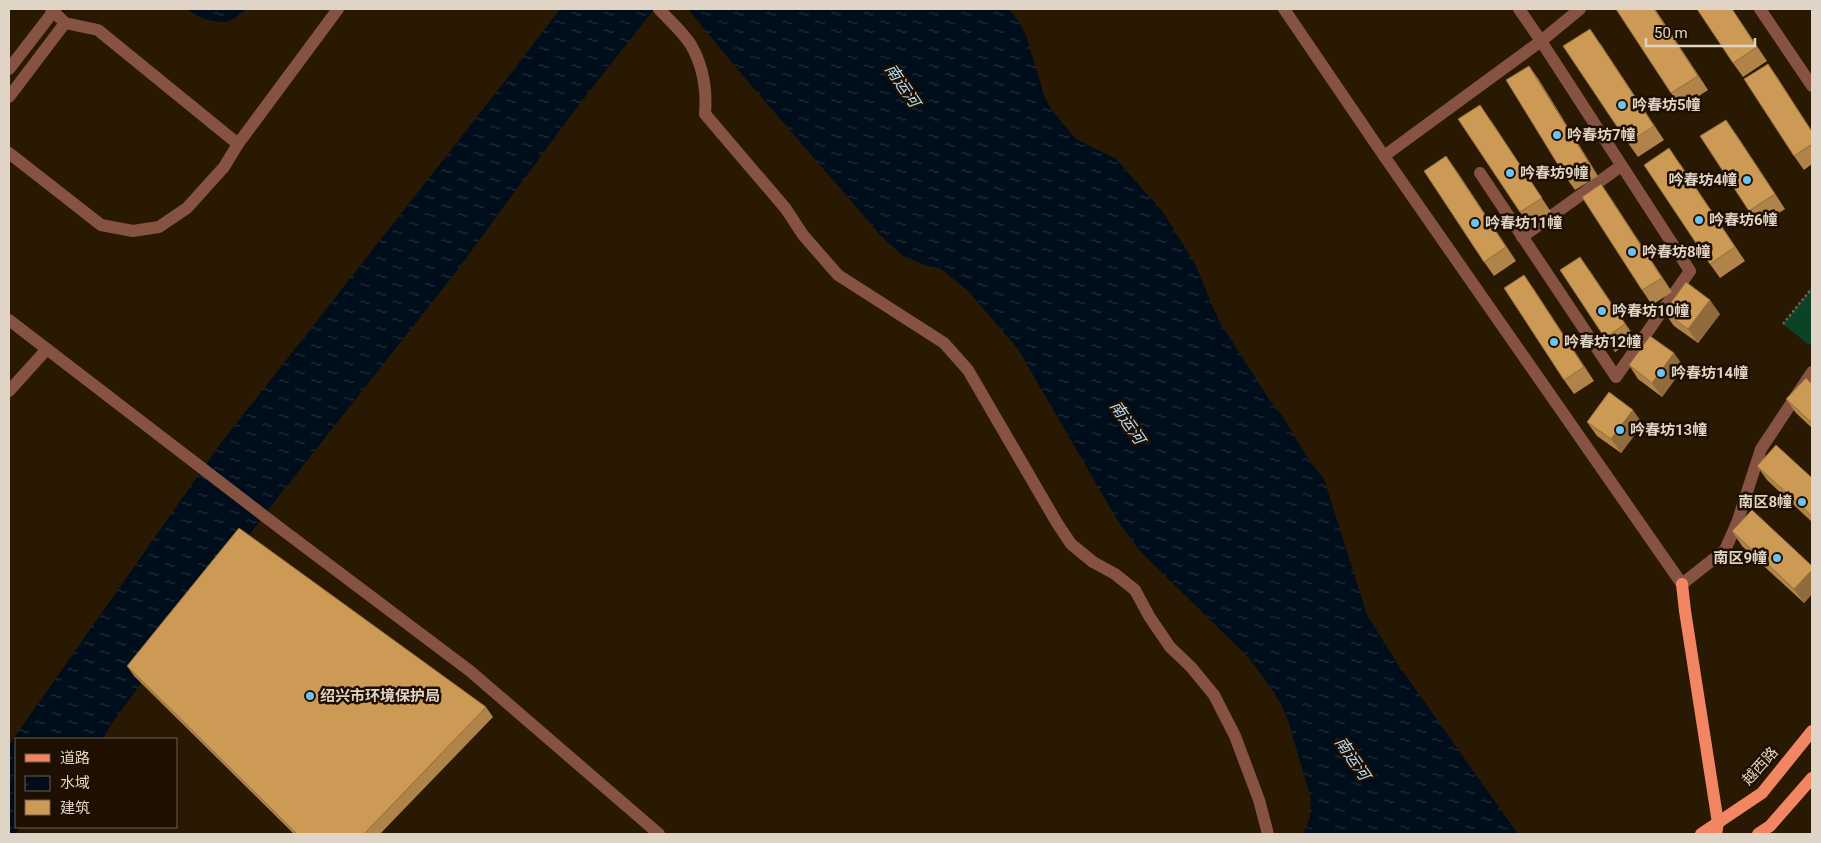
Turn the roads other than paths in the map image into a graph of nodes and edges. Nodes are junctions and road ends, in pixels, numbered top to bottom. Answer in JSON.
{"nodes":[{"id":1,"x":338,"y":9,"type":"edge"},
{"id":2,"x":659,"y":9,"type":"edge"},
{"id":3,"x":1284,"y":9,"type":"edge"},
{"id":4,"x":1519,"y":9,"type":"edge"},
{"id":5,"x":1580,"y":9,"type":"edge"},
{"id":6,"x":1760,"y":9,"type":"edge"},
{"id":7,"x":52,"y":10,"type":"edge"},
{"id":8,"x":65,"y":22,"type":"junction"},
{"id":9,"x":1541,"y":41,"type":"junction"},
{"id":10,"x":9,"y":70,"type":"edge"},
{"id":11,"x":1812,"y":86,"type":"edge"},
{"id":12,"x":9,"y":97,"type":"edge"},
{"id":13,"x":238,"y":144,"type":"junction"},
{"id":14,"x":9,"y":153,"type":"edge"},
{"id":15,"x":1384,"y":156,"type":"junction"},
{"id":16,"x":1621,"y":166,"type":"junction"},
{"id":17,"x":1480,"y":173,"type":"edge"},
{"id":18,"x":1522,"y":237,"type":"junction"},
{"id":19,"x":9,"y":320,"type":"edge"},
{"id":20,"x":47,"y":349,"type":"junction"},
{"id":21,"x":1812,"y":372,"type":"edge"},
{"id":22,"x":9,"y":391,"type":"edge"},
{"id":23,"x":1682,"y":584,"type":"junction"},
{"id":24,"x":1812,"y":731,"type":"edge"},
{"id":25,"x":1812,"y":778,"type":"edge"},
{"id":26,"x":1717,"y":828,"type":"edge"},
{"id":27,"x":658,"y":834,"type":"edge"},
{"id":28,"x":1268,"y":834,"type":"edge"},
{"id":29,"x":1701,"y":834,"type":"edge"},
{"id":30,"x":1758,"y":834,"type":"edge"}],
"edges":[{"from":1,"to":13,"type":"street"},
{"from":2,"to":28,"type":"street"},
{"from":3,"to":15,"type":"street"},
{"from":4,"to":9,"type":"street"},
{"from":5,"to":9,"type":"street"},
{"from":6,"to":11,"type":"street"},
{"from":7,"to":8,"type":"street"},
{"from":7,"to":10,"type":"street"},
{"from":8,"to":12,"type":"street"},
{"from":8,"to":13,"type":"street"},
{"from":9,"to":15,"type":"street"},
{"from":9,"to":16,"type":"street"},
{"from":13,"to":14,"type":"street"},
{"from":15,"to":23,"type":"street"},
{"from":16,"to":18,"type":"street"},
{"from":16,"to":18,"type":"street"},
{"from":17,"to":18,"type":"street"},
{"from":19,"to":20,"type":"street"},
{"from":20,"to":22,"type":"street"},
{"from":20,"to":27,"type":"street"},
{"from":21,"to":23,"type":"street"},
{"from":23,"to":26,"type":"main road"},
{"from":24,"to":26,"type":"main road","name":"越西路"},
{"from":25,"to":30,"type":"main road"},
{"from":26,"to":29,"type":"main road","name":"越西路"}]}
